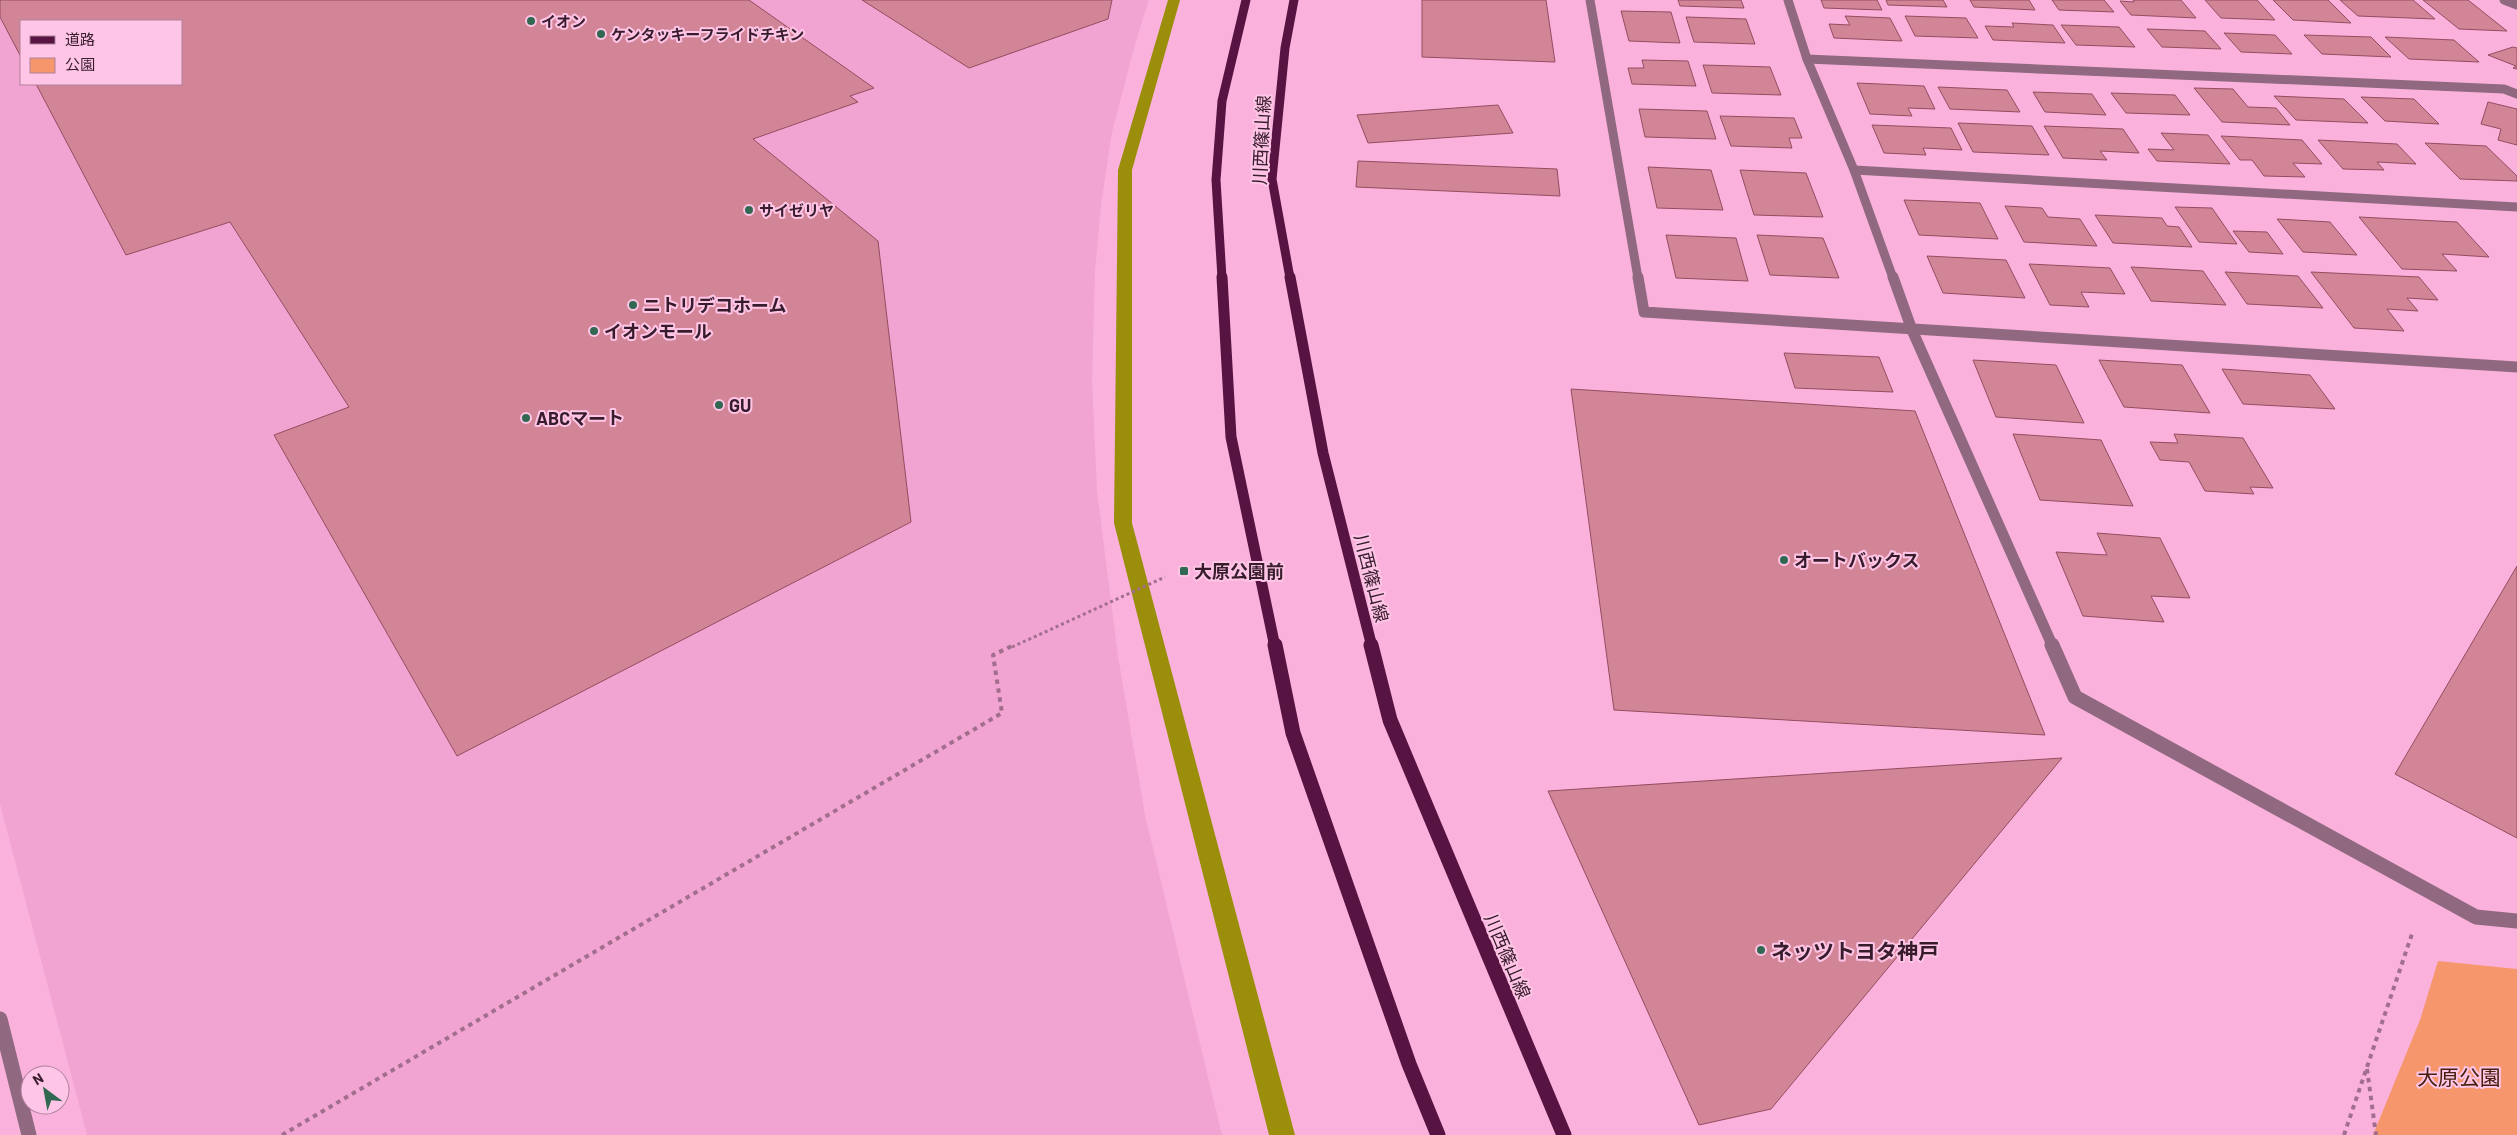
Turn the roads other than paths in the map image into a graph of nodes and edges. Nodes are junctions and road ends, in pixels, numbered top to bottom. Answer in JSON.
{"nodes":[{"id":1,"x":1246,"y":0,"type":"edge"},
{"id":2,"x":1294,"y":0,"type":"edge"},
{"id":3,"x":1590,"y":0,"type":"edge"},
{"id":4,"x":1788,"y":0,"type":"edge"},
{"id":5,"x":2504,"y":0,"type":"edge"},
{"id":6,"x":2517,"y":5,"type":"edge"},
{"id":7,"x":1807,"y":59,"type":"junction"},
{"id":8,"x":2517,"y":94,"type":"edge"},
{"id":9,"x":1854,"y":170,"type":"junction"},
{"id":10,"x":2517,"y":207,"type":"edge"},
{"id":11,"x":1912,"y":330,"type":"junction"},
{"id":12,"x":2517,"y":367,"type":"edge"},
{"id":13,"x":2517,"y":921,"type":"edge"},
{"id":14,"x":0,"y":1019,"type":"edge"},
{"id":15,"x":29,"y":1135,"type":"edge"},
{"id":16,"x":1438,"y":1135,"type":"edge"},
{"id":17,"x":1564,"y":1135,"type":"edge"}],
"edges":[{"from":1,"to":16,"type":"main road"},
{"from":2,"to":17,"type":"main road","name":"川西篠山線"},
{"from":3,"to":11,"type":"street"},
{"from":4,"to":7,"type":"street"},
{"from":5,"to":6,"type":"street"},
{"from":7,"to":8,"type":"street"},
{"from":7,"to":9,"type":"street"},
{"from":9,"to":10,"type":"street"},
{"from":9,"to":11,"type":"street"},
{"from":11,"to":12,"type":"street"},
{"from":11,"to":13,"type":"street"},
{"from":14,"to":15,"type":"street"}]}
